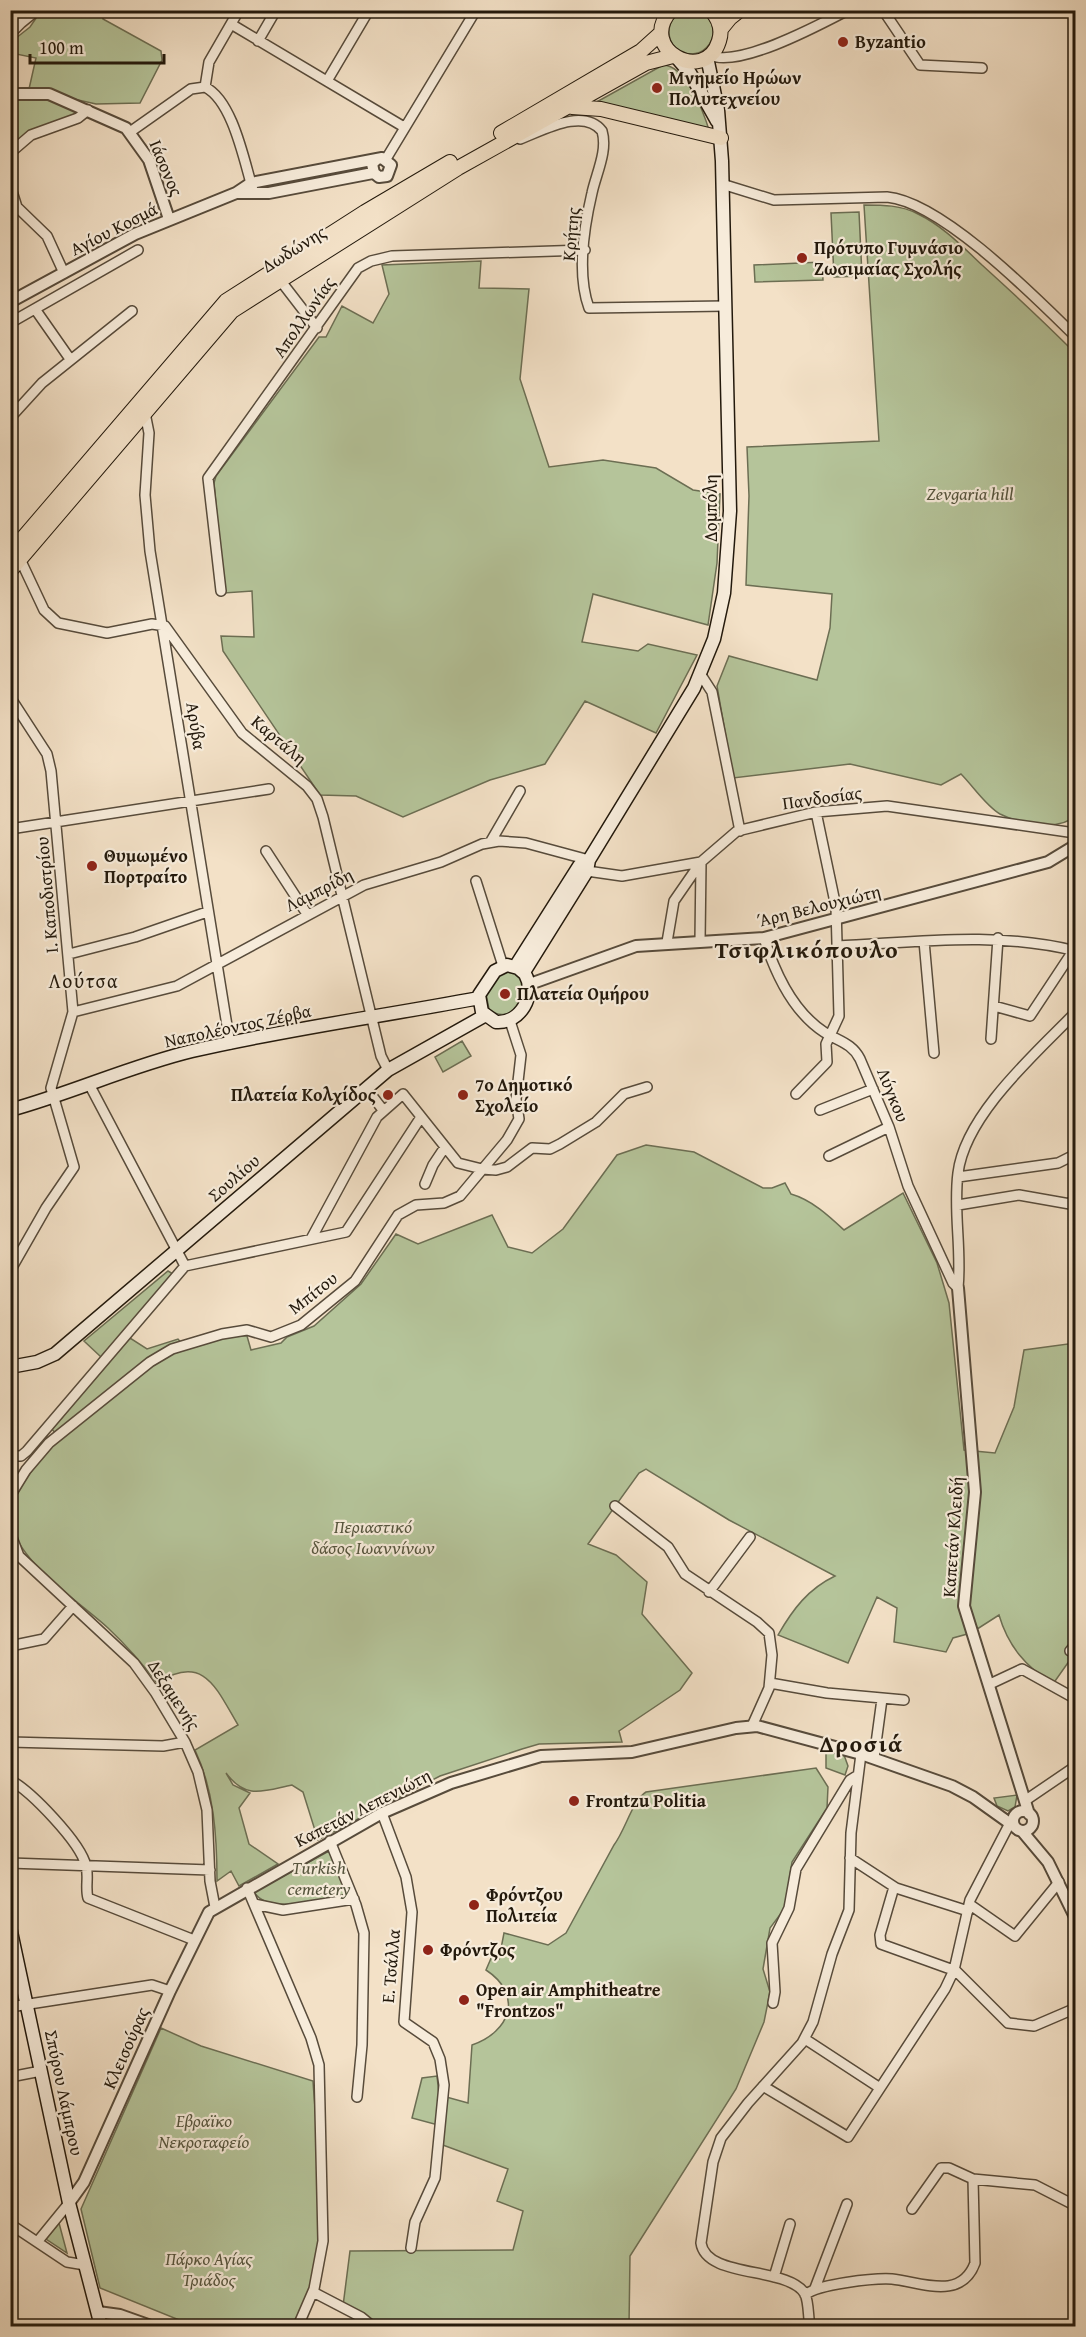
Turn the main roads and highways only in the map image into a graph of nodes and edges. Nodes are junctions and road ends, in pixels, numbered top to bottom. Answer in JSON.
{"nodes":[{"id":1,"x":671,"y":10,"type":"edge"},
{"id":2,"x":711,"y":10,"type":"edge"},
{"id":3,"x":740,"y":10,"type":"edge"},
{"id":4,"x":721,"y":30,"type":"junction"},
{"id":5,"x":662,"y":33,"type":"junction"},
{"id":6,"x":708,"y":56,"type":"junction"},
{"id":7,"x":675,"y":57,"type":"junction"},
{"id":8,"x":570,"y":107,"type":"junction"},
{"id":9,"x":718,"y":122,"type":"junction"},
{"id":10,"x":721,"y":138,"type":"junction"},
{"id":11,"x":399,"y":198,"type":"junction"},
{"id":12,"x":15,"y":556,"type":"edge"},
{"id":13,"x":10,"y":571,"type":"edge"},
{"id":14,"x":514,"y":968,"type":"junction"},
{"id":15,"x":479,"y":998,"type":"junction"},
{"id":16,"x":484,"y":1016,"type":"junction"},
{"id":17,"x":10,"y":1110,"type":"edge"},
{"id":18,"x":10,"y":1367,"type":"edge"},
{"id":19,"x":10,"y":1927,"type":"edge"},
{"id":20,"x":101,"y":2326,"type":"edge"}],
"edges":[{"from":1,"to":5,"type":"main road","name":"Δωδώνης"},
{"from":2,"to":4,"type":"main road"},
{"from":3,"to":4,"type":"main road"},
{"from":4,"to":6,"type":"main road"},
{"from":5,"to":7,"type":"main road"},
{"from":5,"to":11,"type":"main road","name":"Δωδώνης"},
{"from":6,"to":7,"type":"main road","name":"Δωδώνης"},
{"from":6,"to":9,"type":"main road","name":"Δομπόλη"},
{"from":7,"to":8,"type":"main road","name":"Δωδώνης"},
{"from":7,"to":9,"type":"main road"},
{"from":8,"to":10,"type":"main road"},
{"from":8,"to":11,"type":"main road","name":"Δωδώνης"},
{"from":9,"to":10,"type":"main road","name":"Δομπόλη"},
{"from":10,"to":14,"type":"main road","name":"Δομπόλη"},
{"from":11,"to":12,"type":"main road","name":"Δωδώνης"},
{"from":11,"to":12,"type":"main road","name":"Δωδώνης"},
{"from":12,"to":13,"type":"main road","name":"Δωδώνης"},
{"from":14,"to":15,"type":"main road"},
{"from":14,"to":16,"type":"main road"},
{"from":15,"to":16,"type":"main road"},
{"from":15,"to":17,"type":"main road","name":"Ναπολέοντος Ζέρβα"},
{"from":16,"to":18,"type":"main road","name":"Σουλίου"},
{"from":19,"to":20,"type":"main road","name":"Σπύρου Λάμπρου"}]}
